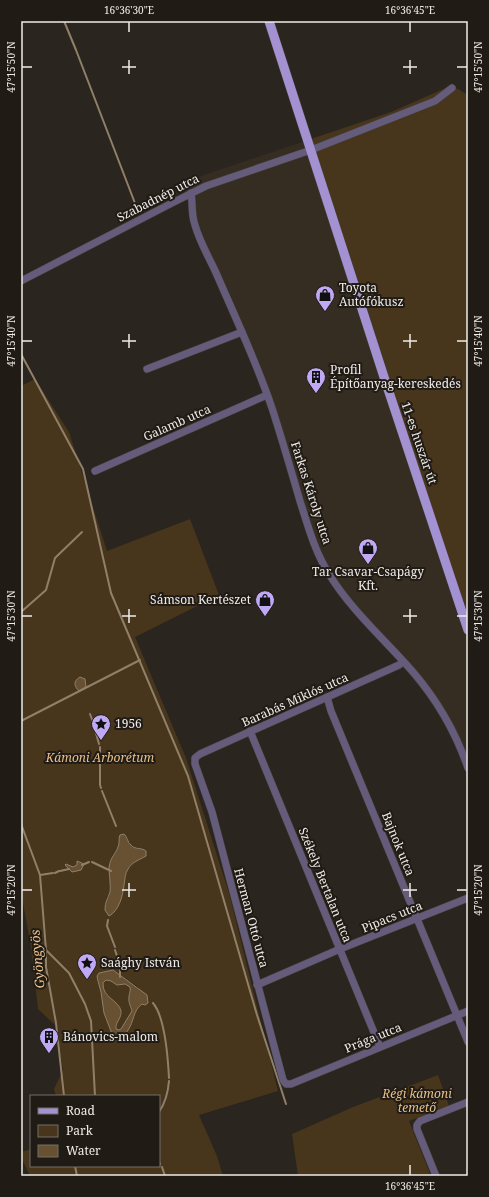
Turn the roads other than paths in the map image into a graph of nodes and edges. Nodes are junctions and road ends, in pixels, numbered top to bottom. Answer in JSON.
{"nodes":[{"id":1,"x":269,"y":21,"type":"edge"},
{"id":2,"x":452,"y":88,"type":"dead end"},
{"id":3,"x":311,"y":150,"type":"junction"},
{"id":4,"x":191,"y":193,"type":"junction"},
{"id":5,"x":21,"y":281,"type":"edge"},
{"id":6,"x":242,"y":332,"type":"junction"},
{"id":7,"x":147,"y":368,"type":"dead end"},
{"id":8,"x":267,"y":395,"type":"junction"},
{"id":9,"x":95,"y":471,"type":"dead end"},
{"id":10,"x":468,"y":630,"type":"edge"},
{"id":11,"x":403,"y":662,"type":"junction"},
{"id":12,"x":327,"y":697,"type":"junction"},
{"id":13,"x":250,"y":731,"type":"junction"},
{"id":14,"x":195,"y":758,"type":"joint"},
{"id":15,"x":468,"y":768,"type":"edge"},
{"id":16,"x":468,"y":898,"type":"edge"},
{"id":17,"x":417,"y":919,"type":"junction"},
{"id":18,"x":340,"y":949,"type":"junction"},
{"id":19,"x":258,"y":985,"type":"junction"},
{"id":20,"x":468,"y":1011,"type":"edge"},
{"id":21,"x":456,"y":1016,"type":"junction"},
{"id":22,"x":468,"y":1042,"type":"edge"},
{"id":23,"x":380,"y":1047,"type":"junction"},
{"id":24,"x":286,"y":1084,"type":"joint"},
{"id":25,"x":468,"y":1102,"type":"edge"},
{"id":26,"x":436,"y":1176,"type":"edge"}],
"edges":[{"from":1,"to":3,"type":"main road","name":"11-es huszár út"},
{"from":2,"to":3,"type":"street","name":"Szabadnép utca"},
{"from":3,"to":4,"type":"street","name":"Szabadnép utca"},
{"from":3,"to":10,"type":"main road","name":"11-es huszár út"},
{"from":4,"to":5,"type":"street","name":"Szabadnép utca"},
{"from":4,"to":6,"type":"street","name":"Farkas Károly utca"},
{"from":6,"to":7,"type":"street"},
{"from":6,"to":8,"type":"street","name":"Farkas Károly utca"},
{"from":8,"to":9,"type":"street","name":"Galamb utca"},
{"from":8,"to":11,"type":"street","name":"Farkas Károly utca"},
{"from":11,"to":12,"type":"street","name":"Barabás Miklós utca"},
{"from":11,"to":15,"type":"street","name":"Farkas Károly utca"},
{"from":12,"to":13,"type":"street","name":"Barabás Miklós utca"},
{"from":12,"to":17,"type":"street","name":"Bajnok utca"},
{"from":13,"to":14,"type":"street","name":"Barabás Miklós utca"},
{"from":13,"to":18,"type":"street","name":"Székely Bertalan utca"},
{"from":14,"to":19,"type":"street","name":"Herman Ottó utca"},
{"from":16,"to":17,"type":"street","name":"Pipacs utca"},
{"from":17,"to":18,"type":"street","name":"Pipacs utca"},
{"from":17,"to":21,"type":"street","name":"Bajnok utca"},
{"from":18,"to":19,"type":"street","name":"Pipacs utca"},
{"from":18,"to":23,"type":"street","name":"Székely Bertalan utca"},
{"from":19,"to":24,"type":"street","name":"Herman Ottó utca"},
{"from":20,"to":21,"type":"street","name":"Prága utca"},
{"from":21,"to":22,"type":"street","name":"Bajnok utca"},
{"from":21,"to":23,"type":"street","name":"Prága utca"},
{"from":23,"to":24,"type":"street","name":"Prága utca"},
{"from":25,"to":26,"type":"street"}]}
